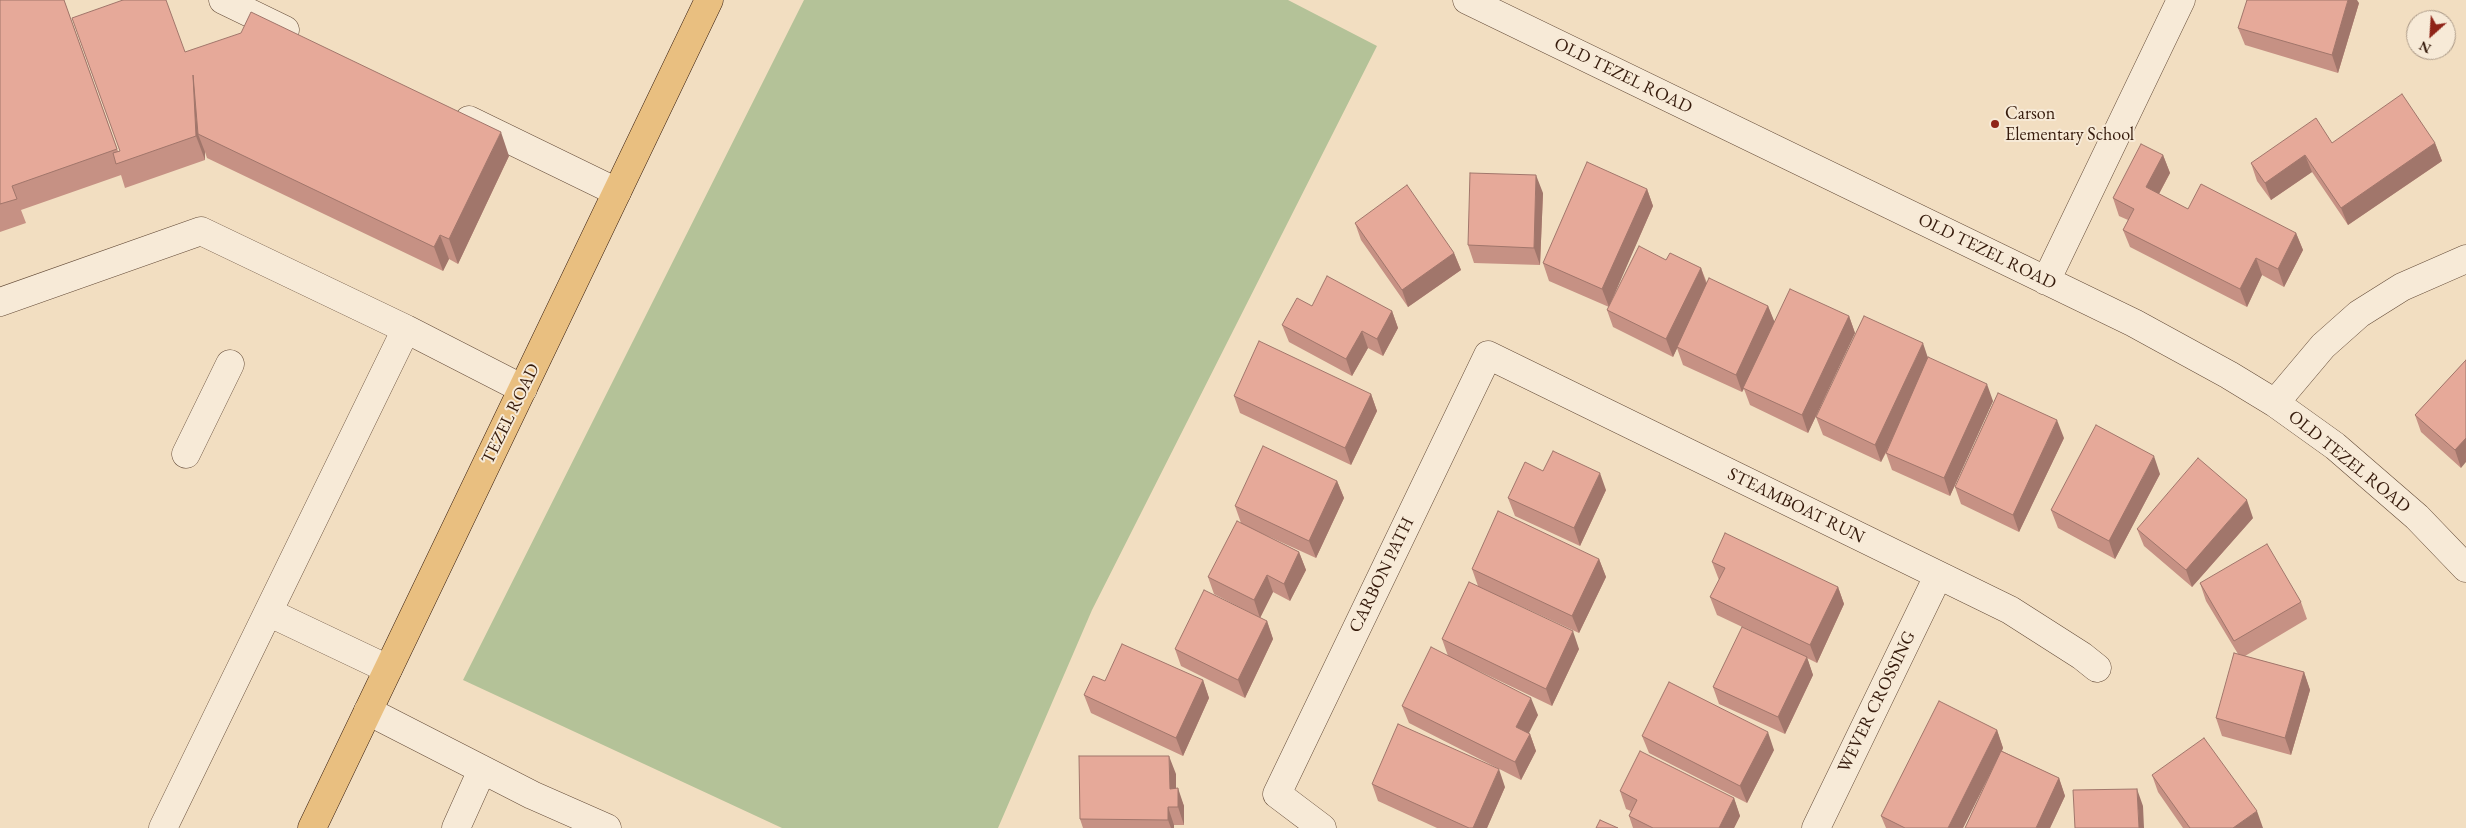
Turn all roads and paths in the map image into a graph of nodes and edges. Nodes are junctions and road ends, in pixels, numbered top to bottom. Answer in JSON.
{"nodes":[{"id":1,"x":223,"y":0,"type":"edge"},
{"id":2,"x":709,"y":0,"type":"edge"},
{"id":3,"x":1467,"y":0,"type":"edge"},
{"id":4,"x":2181,"y":0,"type":"edge"},
{"id":5,"x":303,"y":39,"type":"edge"},
{"id":6,"x":445,"y":108,"type":"edge"},
{"id":7,"x":617,"y":192,"type":"junction"},
{"id":8,"x":2466,"y":259,"type":"edge"},
{"id":9,"x":2046,"y":281,"type":"junction"},
{"id":10,"x":0,"y":302,"type":"edge"},
{"id":11,"x":406,"y":328,"type":"junction"},
{"id":12,"x":1488,"y":355,"type":"joint"},
{"id":13,"x":230,"y":364,"type":"dead end"},
{"id":14,"x":523,"y":388,"type":"junction"},
{"id":15,"x":2275,"y":403,"type":"junction"},
{"id":16,"x":186,"y":454,"type":"dead end"},
{"id":17,"x":2466,"y":568,"type":"edge"},
{"id":18,"x":1938,"y":576,"type":"junction"},
{"id":19,"x":270,"y":612,"type":"junction"},
{"id":20,"x":2097,"y":668,"type":"dead end"},
{"id":21,"x":388,"y":669,"type":"junction"},
{"id":22,"x":368,"y":711,"type":"junction"},
{"id":23,"x":482,"y":770,"type":"junction"},
{"id":24,"x":571,"y":820,"type":"edge"},
{"id":25,"x":163,"y":828,"type":"edge"},
{"id":26,"x":312,"y":828,"type":"edge"},
{"id":27,"x":456,"y":828,"type":"edge"},
{"id":28,"x":607,"y":828,"type":"edge"},
{"id":29,"x":1322,"y":828,"type":"edge"},
{"id":30,"x":1816,"y":828,"type":"edge"}],
"edges":[{"from":1,"to":5,"type":"street"},
{"from":2,"to":7,"type":"main road","name":"TEZEL ROAD"},
{"from":3,"to":9,"type":"street","name":"OLD TEZEL ROAD"},
{"from":4,"to":9,"type":"street"},
{"from":6,"to":7,"type":"street"},
{"from":7,"to":14,"type":"main road","name":"TEZEL ROAD"},
{"from":8,"to":15,"type":"street"},
{"from":9,"to":15,"type":"street","name":"OLD TEZEL ROAD"},
{"from":10,"to":11,"type":"street"},
{"from":11,"to":14,"type":"street"},
{"from":11,"to":19,"type":"street"},
{"from":12,"to":18,"type":"street","name":"STEAMBOAT RUN"},
{"from":12,"to":29,"type":"street","name":"CARBON PATH"},
{"from":13,"to":16,"type":"street"},
{"from":14,"to":21,"type":"main road","name":"TEZEL ROAD"},
{"from":15,"to":17,"type":"street","name":"OLD TEZEL ROAD"},
{"from":18,"to":20,"type":"street","name":"STEAMBOAT RUN"},
{"from":18,"to":30,"type":"street","name":"WEVER CROSSING"},
{"from":19,"to":21,"type":"street"},
{"from":19,"to":25,"type":"street"},
{"from":21,"to":22,"type":"main road","name":"TEZEL ROAD"},
{"from":22,"to":23,"type":"street"},
{"from":22,"to":26,"type":"main road","name":"TEZEL ROAD"},
{"from":23,"to":24,"type":"street"},
{"from":23,"to":27,"type":"street"},
{"from":24,"to":28,"type":"street"}]}
